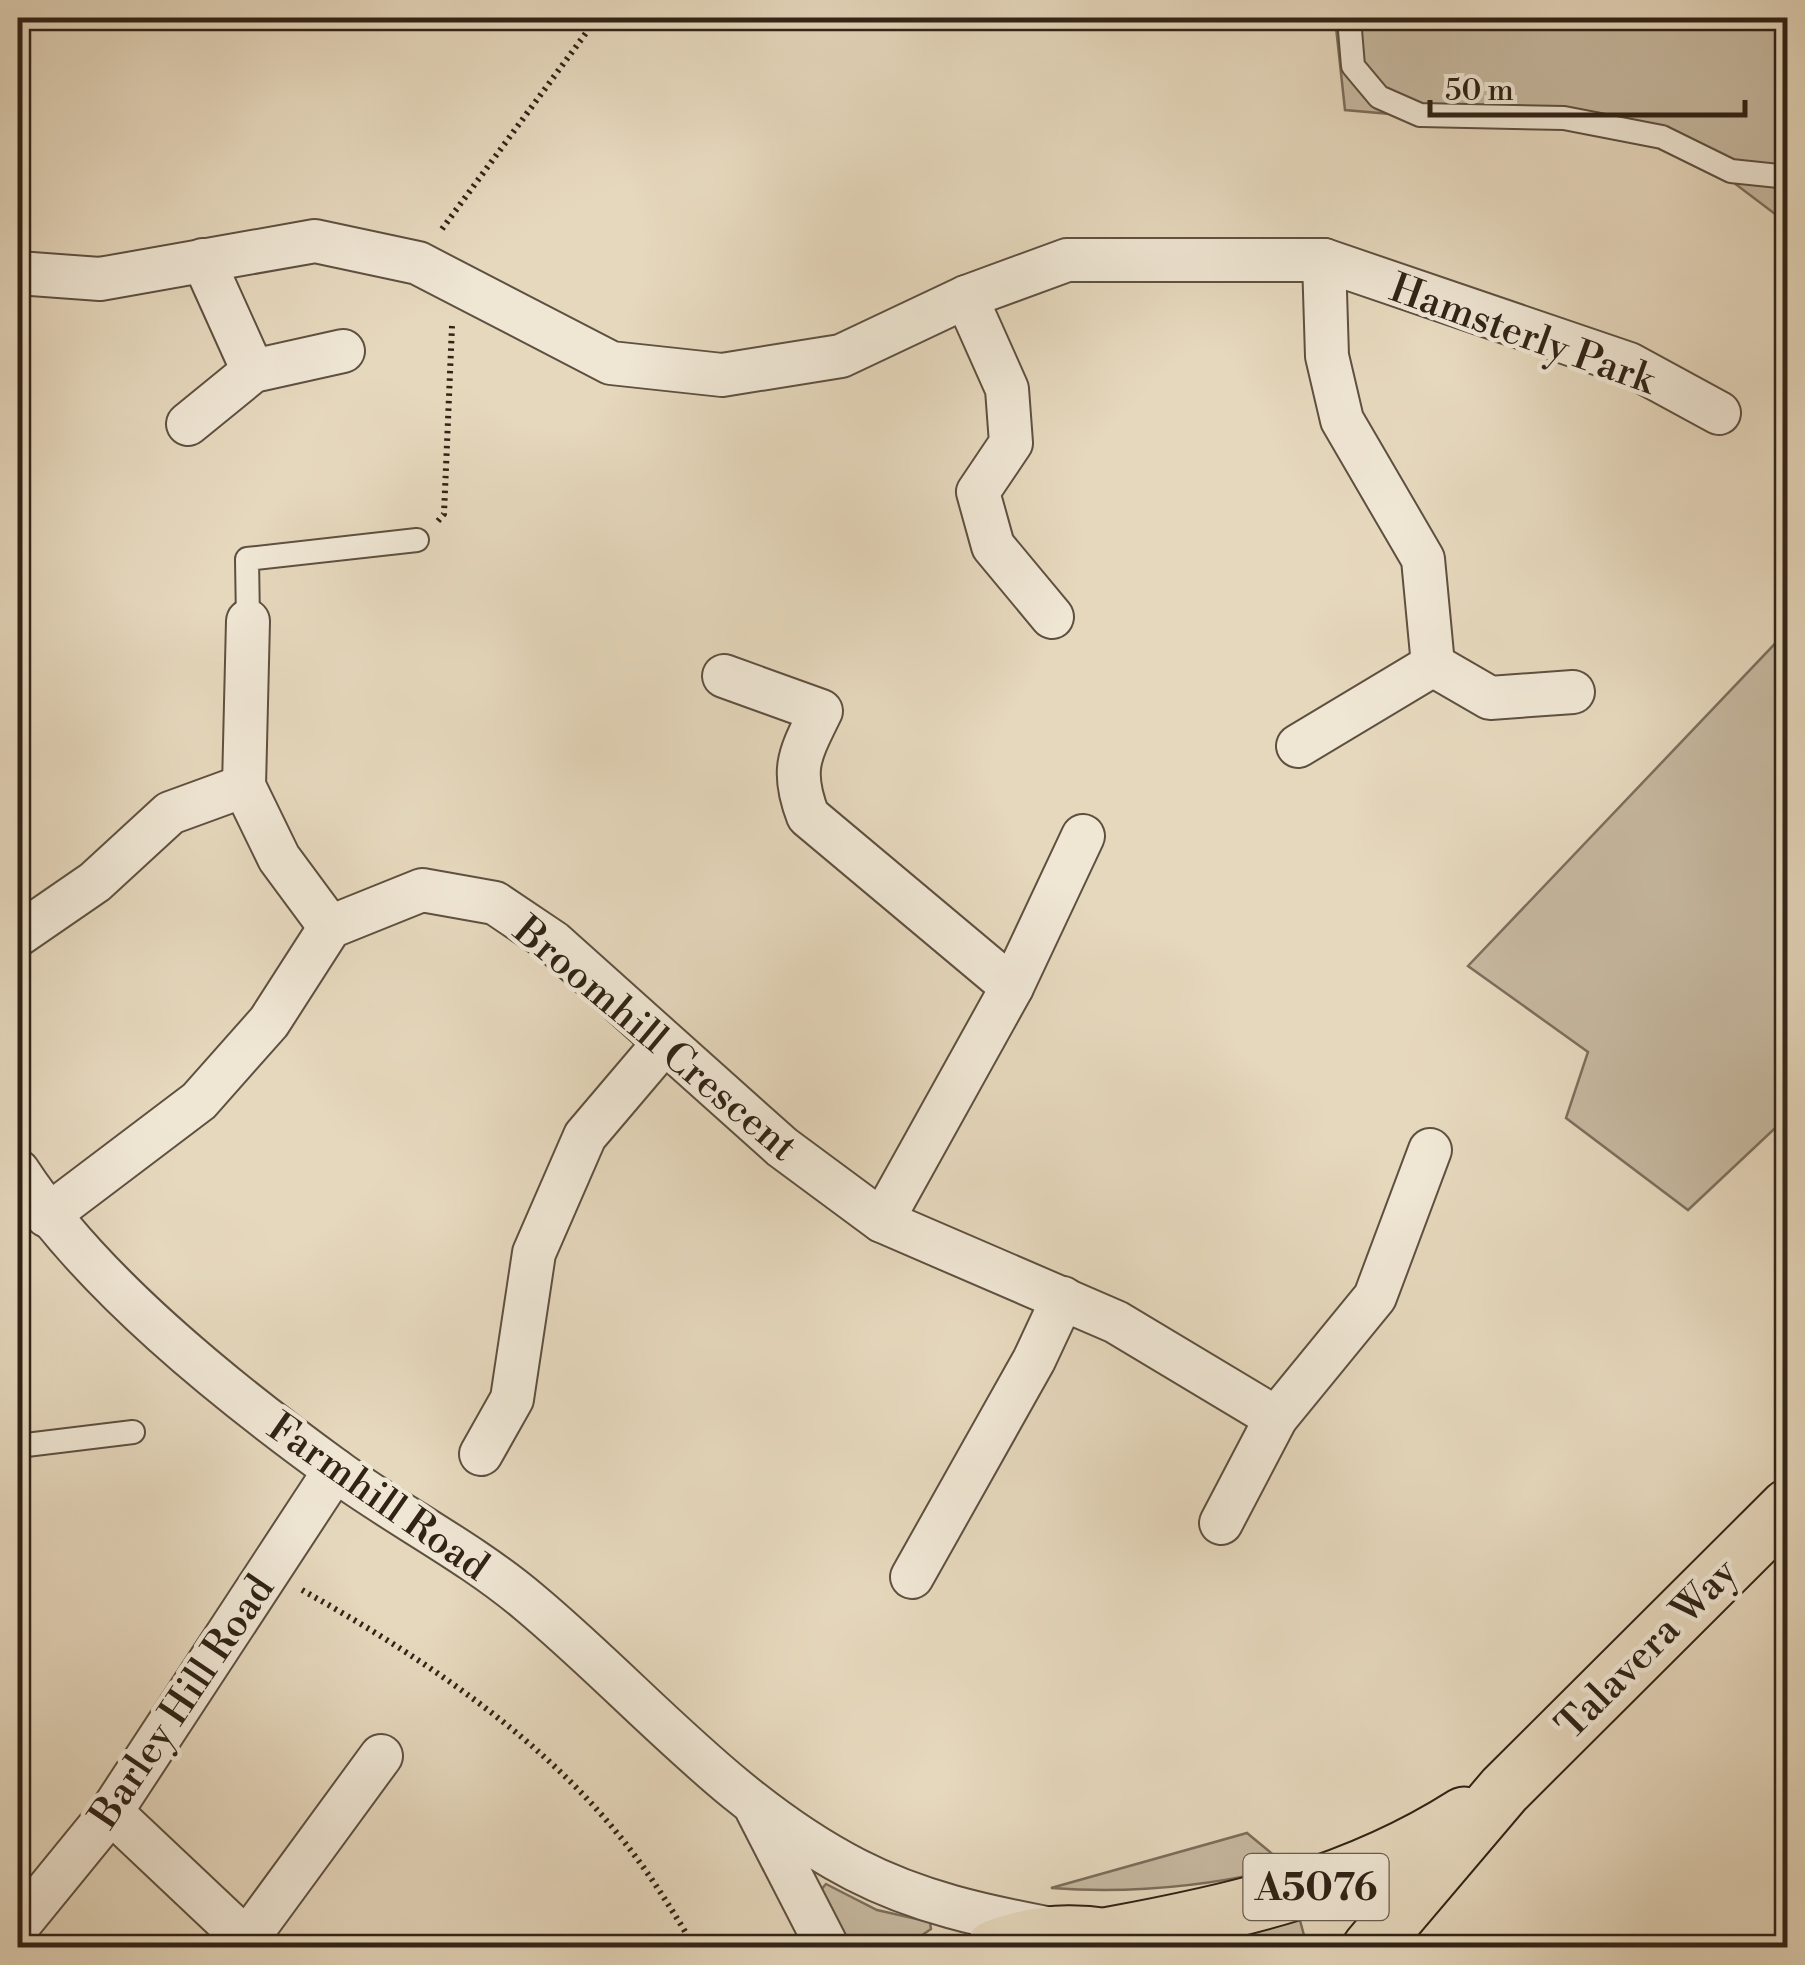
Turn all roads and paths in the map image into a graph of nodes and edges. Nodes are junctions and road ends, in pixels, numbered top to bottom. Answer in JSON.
{"nodes":[{"id":1,"x":597,"y":18,"type":"edge"},
{"id":2,"x":1349,"y":18,"type":"edge"},
{"id":3,"x":1788,"y":177,"type":"edge"},
{"id":4,"x":203,"y":260,"type":"junction"},
{"id":5,"x":1324,"y":260,"type":"junction"},
{"id":6,"x":418,"y":263,"type":"junction"},
{"id":7,"x":18,"y":273,"type":"edge"},
{"id":8,"x":464,"y":287,"type":"junction"},
{"id":9,"x":966,"y":297,"type":"junction"},
{"id":10,"x":343,"y":351,"type":"dead end"},
{"id":11,"x":253,"y":371,"type":"junction"},
{"id":12,"x":1719,"y":413,"type":"dead end"},
{"id":13,"x":188,"y":424,"type":"dead end"},
{"id":14,"x":417,"y":540,"type":"joint"},
{"id":15,"x":1052,"y":616,"type":"dead end"},
{"id":16,"x":248,"y":621,"type":"joint"},
{"id":17,"x":1433,"y":666,"type":"junction"},
{"id":18,"x":724,"y":676,"type":"dead end"},
{"id":19,"x":1572,"y":692,"type":"dead end"},
{"id":20,"x":1298,"y":746,"type":"dead end"},
{"id":21,"x":244,"y":786,"type":"junction"},
{"id":22,"x":1083,"y":836,"type":"dead end"},
{"id":23,"x":330,"y":927,"type":"junction"},
{"id":24,"x":18,"y":934,"type":"edge"},
{"id":25,"x":1012,"y":988,"type":"junction"},
{"id":26,"x":664,"y":1043,"type":"junction"},
{"id":27,"x":1430,"y":1150,"type":"dead end"},
{"id":28,"x":18,"y":1170,"type":"edge"},
{"id":29,"x":47,"y":1216,"type":"junction"},
{"id":30,"x":882,"y":1221,"type":"junction"},
{"id":31,"x":1064,"y":1298,"type":"junction"},
{"id":32,"x":1276,"y":1418,"type":"junction"},
{"id":33,"x":133,"y":1432,"type":"dead end"},
{"id":34,"x":18,"y":1446,"type":"edge"},
{"id":35,"x":481,"y":1454,"type":"dead end"},
{"id":36,"x":335,"y":1470,"type":"junction"},
{"id":37,"x":1788,"y":1507,"type":"edge"},
{"id":38,"x":1221,"y":1523,"type":"dead end"},
{"id":39,"x":268,"y":1572,"type":"junction"},
{"id":40,"x":912,"y":1577,"type":"dead end"},
{"id":41,"x":381,"y":1756,"type":"dead end"},
{"id":42,"x":1504,"y":1790,"type":"junction"},
{"id":43,"x":756,"y":1808,"type":"junction"},
{"id":44,"x":111,"y":1812,"type":"junction"},
{"id":45,"x":18,"y":1926,"type":"edge"},
{"id":46,"x":1108,"y":1938,"type":"edge"},
{"id":47,"x":251,"y":1943,"type":"edge"},
{"id":48,"x":696,"y":1948,"type":"edge"},
{"id":49,"x":828,"y":1948,"type":"edge"},
{"id":50,"x":994,"y":1948,"type":"edge"},
{"id":51,"x":1370,"y":1948,"type":"edge"}],
"edges":[{"from":1,"to":6,"type":"path"},
{"from":2,"to":3,"type":"lane"},
{"from":4,"to":6,"type":"street","name":"Hamsterly Park"},
{"from":4,"to":7,"type":"street","name":"Hamsterly Park"},
{"from":4,"to":11,"type":"street"},
{"from":5,"to":9,"type":"street","name":"Hamsterly Park"},
{"from":5,"to":12,"type":"street","name":"Hamsterly Park"},
{"from":5,"to":17,"type":"street","name":"Hamsterly Park"},
{"from":6,"to":8,"type":"street","name":"Hamsterly Park"},
{"from":8,"to":9,"type":"street","name":"Hamsterly Park"},
{"from":8,"to":14,"type":"path"},
{"from":9,"to":15,"type":"street"},
{"from":10,"to":11,"type":"street"},
{"from":11,"to":13,"type":"street"},
{"from":14,"to":16,"type":"lane"},
{"from":16,"to":21,"type":"street"},
{"from":17,"to":19,"type":"street"},
{"from":17,"to":20,"type":"street"},
{"from":18,"to":25,"type":"street"},
{"from":21,"to":23,"type":"street"},
{"from":21,"to":24,"type":"street"},
{"from":22,"to":25,"type":"street"},
{"from":23,"to":26,"type":"street","name":"Broomhill Crescent"},
{"from":23,"to":29,"type":"street"},
{"from":25,"to":30,"type":"street"},
{"from":26,"to":30,"type":"street","name":"Broomhill Crescent"},
{"from":26,"to":35,"type":"street"},
{"from":27,"to":32,"type":"street"},
{"from":28,"to":29,"type":"street","name":"Farmhill Road"},
{"from":29,"to":36,"type":"street","name":"Farmhill Road"},
{"from":30,"to":31,"type":"street","name":"Broomhill Crescent"},
{"from":31,"to":32,"type":"street","name":"Broomhill Crescent"},
{"from":31,"to":40,"type":"street"},
{"from":32,"to":38,"type":"street"},
{"from":33,"to":34,"type":"lane"},
{"from":36,"to":39,"type":"street","name":"Barley Hill Road"},
{"from":36,"to":43,"type":"street","name":"Farmhill Road"},
{"from":37,"to":42,"type":"main road","name":"Talavera Way","number":"A5076"},
{"from":39,"to":44,"type":"street","name":"Barley Hill Road"},
{"from":39,"to":48,"type":"path"},
{"from":41,"to":47,"type":"street"},
{"from":42,"to":46,"type":"main road","name":"Talavera Way","number":"A5076"},
{"from":42,"to":51,"type":"main road","name":"Talavera Way","number":"A5076"},
{"from":43,"to":46,"type":"street","name":"Farmhill Road"},
{"from":43,"to":49,"type":"street","name":"Farmhill Road"},
{"from":44,"to":45,"type":"street","name":"Barley Hill Road"},
{"from":44,"to":47,"type":"street"},
{"from":46,"to":50,"type":"main road","name":"Talavera Way"}]}
